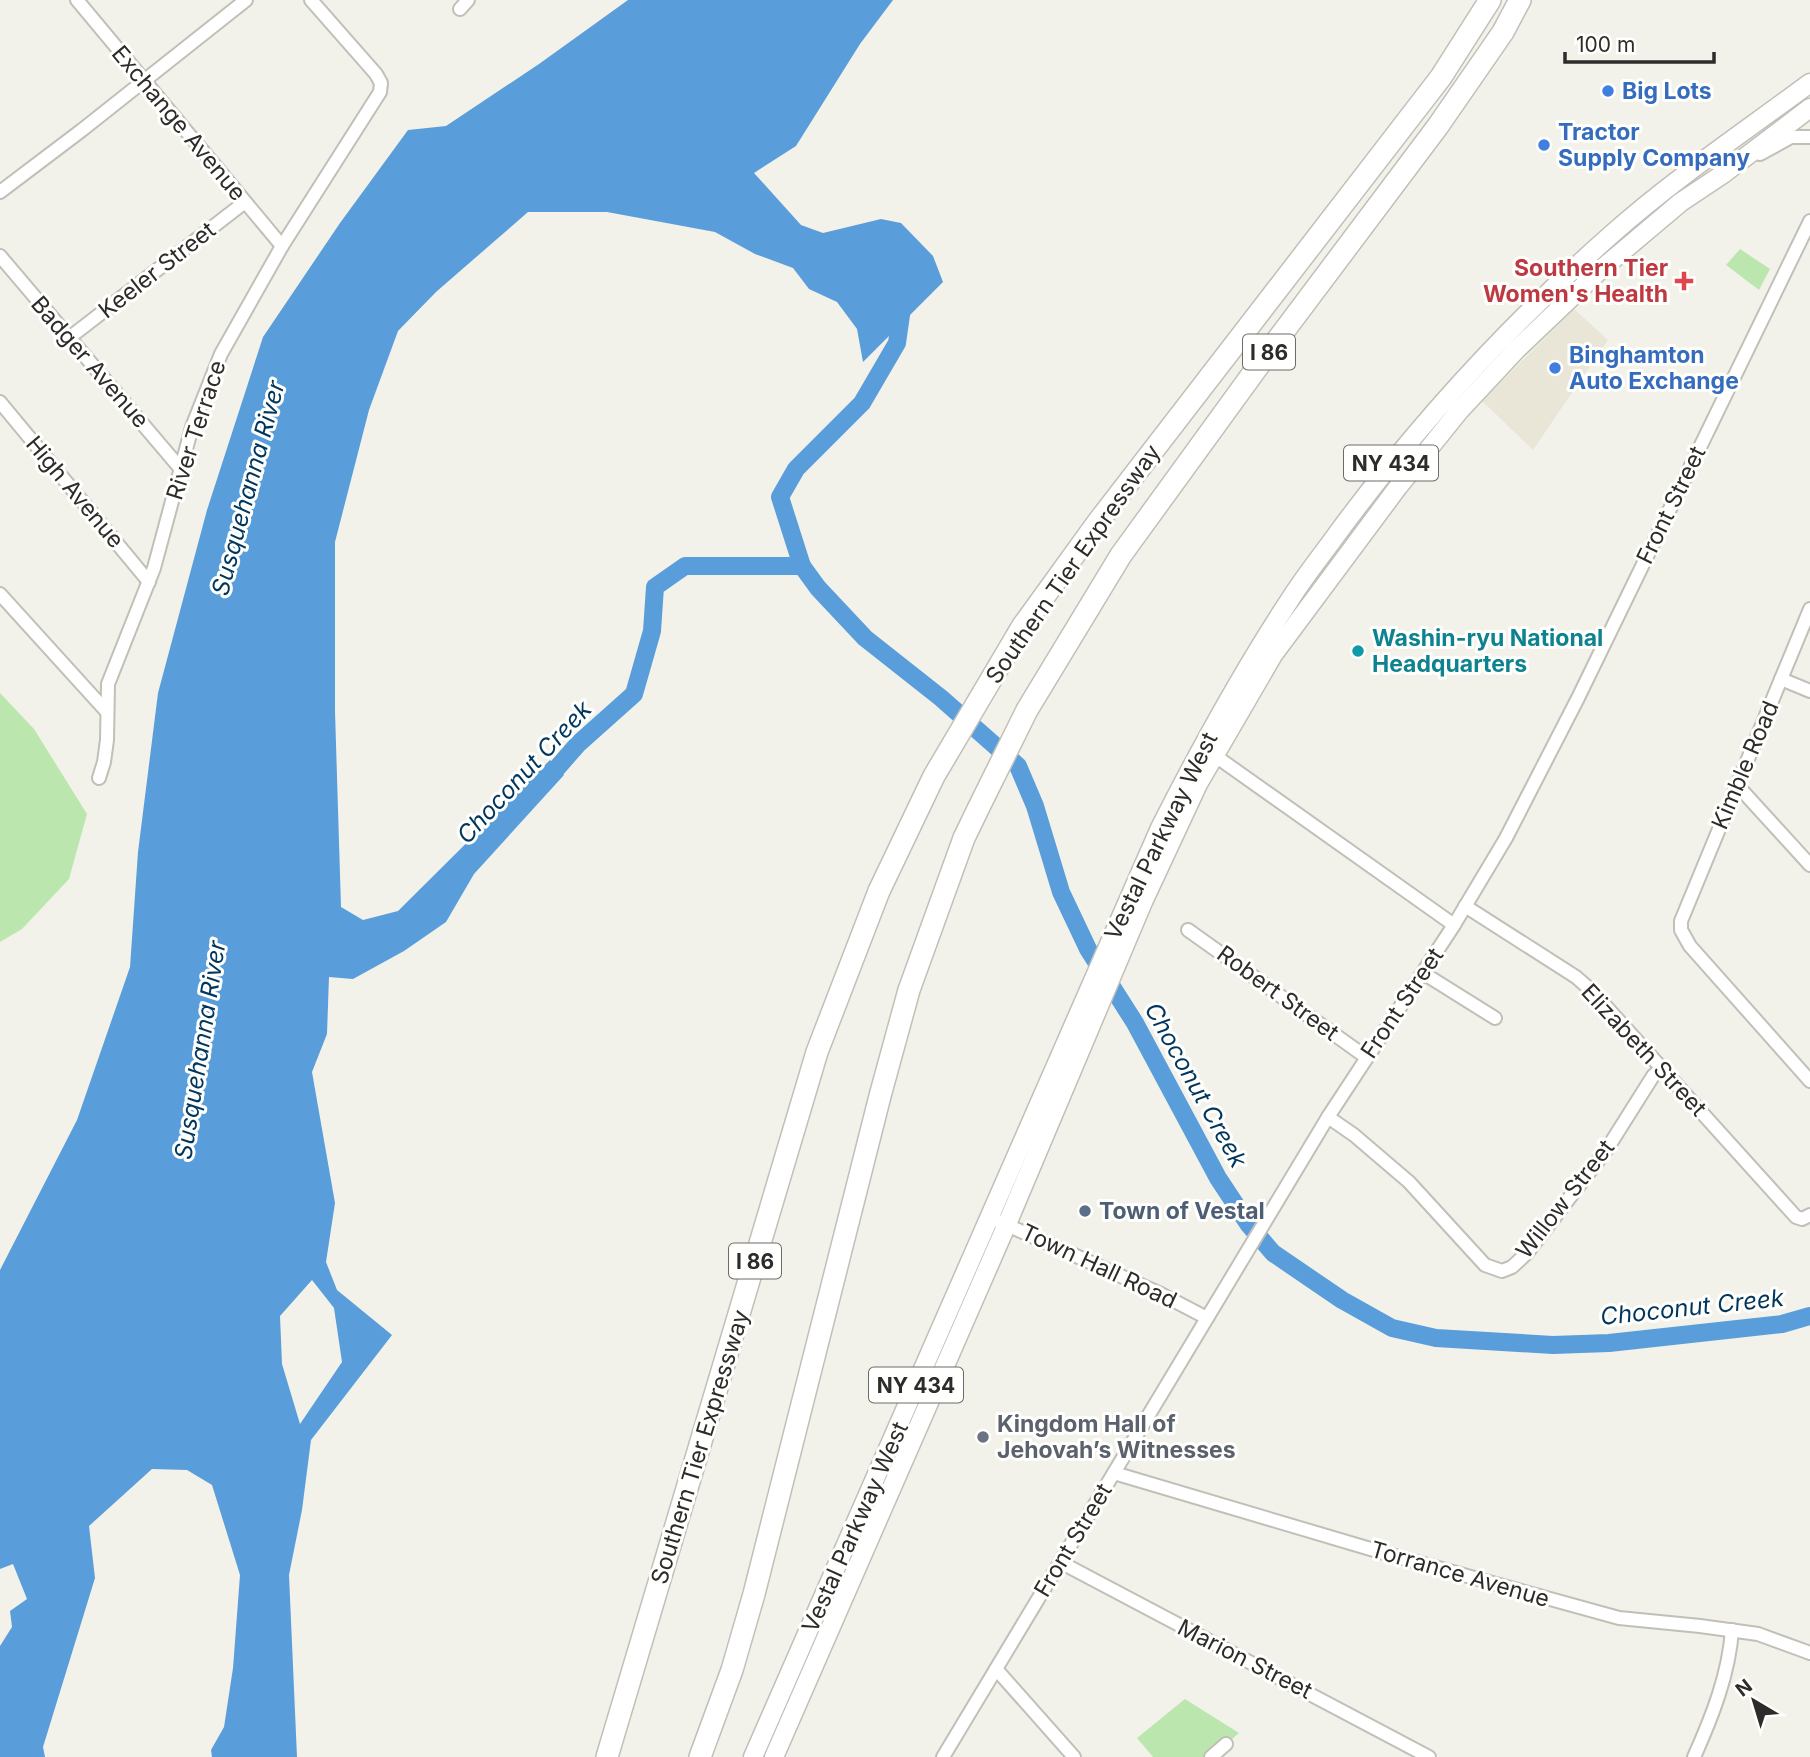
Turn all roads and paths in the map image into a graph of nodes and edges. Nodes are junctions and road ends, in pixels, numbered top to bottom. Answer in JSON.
{"nodes":[{"id":1,"x":77,"y":0,"type":"edge"},
{"id":2,"x":246,"y":0,"type":"edge"},
{"id":3,"x":312,"y":0,"type":"edge"},
{"id":4,"x":1490,"y":0,"type":"edge"},
{"id":5,"x":1520,"y":0,"type":"edge"},
{"id":6,"x":144,"y":80,"type":"junction"},
{"id":7,"x":1810,"y":83,"type":"edge"},
{"id":8,"x":1810,"y":108,"type":"edge"},
{"id":9,"x":1810,"y":137,"type":"edge"},
{"id":10,"x":1723,"y":174,"type":"junction"},
{"id":11,"x":0,"y":192,"type":"edge"},
{"id":12,"x":245,"y":202,"type":"junction"},
{"id":13,"x":1810,"y":221,"type":"edge"},
{"id":14,"x":282,"y":246,"type":"junction"},
{"id":15,"x":0,"y":256,"type":"edge"},
{"id":16,"x":69,"y":338,"type":"junction"},
{"id":17,"x":0,"y":402,"type":"edge"},
{"id":18,"x":180,"y":468,"type":"junction"},
{"id":19,"x":149,"y":582,"type":"junction"},
{"id":20,"x":0,"y":594,"type":"edge"},
{"id":21,"x":1810,"y":609,"type":"edge"},
{"id":22,"x":1781,"y":679,"type":"junction"},
{"id":23,"x":1810,"y":691,"type":"edge"},
{"id":24,"x":107,"y":712,"type":"junction"},
{"id":25,"x":1214,"y":755,"type":"junction"},
{"id":26,"x":99,"y":778,"type":"dead end"},
{"id":27,"x":1737,"y":785,"type":"junction"},
{"id":28,"x":1810,"y":865,"type":"edge"},
{"id":29,"x":1465,"y":906,"type":"junction"},
{"id":30,"x":1454,"y":925,"type":"junction"},
{"id":31,"x":1188,"y":930,"type":"dead end"},
{"id":32,"x":1111,"y":958,"type":"junction"},
{"id":33,"x":1423,"y":973,"type":"junction"},
{"id":34,"x":1495,"y":1018,"type":"dead end"},
{"id":35,"x":1366,"y":1057,"type":"junction"},
{"id":36,"x":1662,"y":1068,"type":"junction"},
{"id":37,"x":1810,"y":1081,"type":"edge"},
{"id":38,"x":1328,"y":1117,"type":"junction"},
{"id":39,"x":989,"y":1217,"type":"junction"},
{"id":40,"x":1806,"y":1217,"type":"edge"},
{"id":41,"x":1007,"y":1224,"type":"junction"},
{"id":42,"x":1207,"y":1318,"type":"junction"},
{"id":43,"x":1114,"y":1473,"type":"junction"},
{"id":44,"x":1060,"y":1562,"type":"junction"},
{"id":45,"x":1732,"y":1630,"type":"junction"},
{"id":46,"x":1810,"y":1653,"type":"edge"},
{"id":47,"x":996,"y":1669,"type":"junction"},
{"id":48,"x":1226,"y":1744,"type":"dead end"},
{"id":49,"x":607,"y":1757,"type":"edge"},
{"id":50,"x":699,"y":1757,"type":"edge"},
{"id":51,"x":753,"y":1757,"type":"edge"},
{"id":52,"x":774,"y":1757,"type":"edge"},
{"id":53,"x":943,"y":1757,"type":"edge"},
{"id":54,"x":1074,"y":1757,"type":"edge"},
{"id":55,"x":1211,"y":1757,"type":"edge"},
{"id":56,"x":1429,"y":1757,"type":"edge"},
{"id":57,"x":1694,"y":1757,"type":"edge"}],
"edges":[{"from":1,"to":6,"type":"street","name":"Exchange Avenue"},
{"from":2,"to":6,"type":"street"},
{"from":3,"to":14,"type":"street","name":"River Terrace"},
{"from":4,"to":49,"type":"highway","name":"Southern Tier Expressway","number":"I 86"},
{"from":5,"to":50,"type":"highway","name":"Southern Tier Expressway","number":"I 86"},
{"from":6,"to":11,"type":"street"},
{"from":6,"to":12,"type":"street","name":"Exchange Avenue"},
{"from":7,"to":32,"type":"main road","name":"Vestal Parkway West","number":"NY 434"},
{"from":8,"to":10,"type":"main road","name":"Vestal Parkway West","number":"NY 434"},
{"from":9,"to":10,"type":"street"},
{"from":10,"to":25,"type":"main road","name":"Vestal Parkway West","number":"NY 434"},
{"from":12,"to":14,"type":"street","name":"Exchange Avenue"},
{"from":12,"to":16,"type":"street","name":"Keeler Street"},
{"from":13,"to":29,"type":"street","name":"Front Street"},
{"from":14,"to":18,"type":"street","name":"River Terrace"},
{"from":15,"to":16,"type":"street","name":"Badger Avenue"},
{"from":16,"to":18,"type":"street","name":"Badger Avenue"},
{"from":17,"to":19,"type":"street","name":"High Avenue"},
{"from":18,"to":19,"type":"street","name":"River Terrace"},
{"from":19,"to":24,"type":"street","name":"River Terrace"},
{"from":20,"to":24,"type":"street"},
{"from":21,"to":22,"type":"street","name":"Kimble Road"},
{"from":22,"to":23,"type":"street"},
{"from":22,"to":27,"type":"street","name":"Kimble Road"},
{"from":24,"to":26,"type":"street","name":"River Terrace"},
{"from":25,"to":30,"type":"street"},
{"from":25,"to":32,"type":"main road","name":"Vestal Parkway West","number":"NY 434"},
{"from":27,"to":28,"type":"street"},
{"from":27,"to":37,"type":"street","name":"Kimble Road"},
{"from":29,"to":30,"type":"street","name":"Front Street"},
{"from":29,"to":36,"type":"street","name":"Elizabeth Street"},
{"from":30,"to":33,"type":"street","name":"Front Street"},
{"from":31,"to":35,"type":"street","name":"Robert Street"},
{"from":32,"to":39,"type":"main road","name":"Vestal Parkway West","number":"NY 434"},
{"from":32,"to":41,"type":"main road","name":"Vestal Parkway West","number":"NY 434"},
{"from":33,"to":34,"type":"street"},
{"from":33,"to":35,"type":"street","name":"Front Street"},
{"from":35,"to":38,"type":"street","name":"Front Street"},
{"from":36,"to":38,"type":"street","name":"Willow Street"},
{"from":36,"to":40,"type":"street","name":"Elizabeth Street"},
{"from":38,"to":42,"type":"street","name":"Front Street"},
{"from":39,"to":41,"type":"street","name":"Town Hall Road"},
{"from":39,"to":51,"type":"main road","name":"Vestal Parkway West","number":"NY 434"},
{"from":41,"to":42,"type":"street","name":"Town Hall Road"},
{"from":41,"to":52,"type":"main road","name":"Vestal Parkway West","number":"NY 434"},
{"from":42,"to":43,"type":"street","name":"Front Street"},
{"from":43,"to":44,"type":"street","name":"Front Street"},
{"from":43,"to":45,"type":"street","name":"Torrance Avenue"},
{"from":44,"to":47,"type":"street","name":"Front Street"},
{"from":44,"to":56,"type":"street","name":"Marion Street"},
{"from":45,"to":46,"type":"street","name":"Torrance Avenue"},
{"from":45,"to":57,"type":"street"},
{"from":47,"to":53,"type":"street","name":"Front Street"},
{"from":47,"to":54,"type":"street"},
{"from":48,"to":55,"type":"street"}]}
